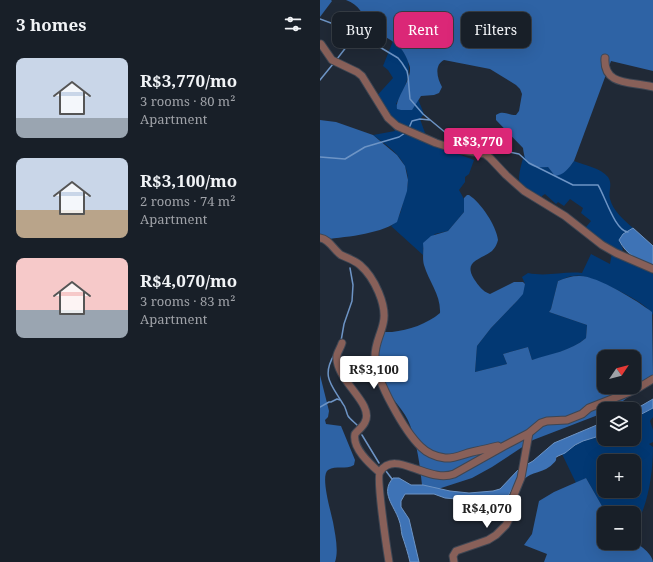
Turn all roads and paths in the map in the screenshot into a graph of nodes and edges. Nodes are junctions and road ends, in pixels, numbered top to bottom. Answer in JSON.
{"nodes":[{"id":1,"x":321,"y":44,"type":"dead end"},
{"id":2,"x":605,"y":58,"type":"dead end"},
{"id":3,"x":653,"y":87,"type":"edge"},
{"id":4,"x":320,"y":238,"type":"edge"},
{"id":5,"x":653,"y":269,"type":"edge"},
{"id":6,"x":342,"y":343,"type":"dead end"},
{"id":7,"x":653,"y":379,"type":"edge"},
{"id":8,"x":529,"y":433,"type":"junction"},
{"id":9,"x":504,"y":446,"type":"junction"},
{"id":10,"x":379,"y":472,"type":"junction"},
{"id":11,"x":389,"y":562,"type":"edge"},
{"id":12,"x":454,"y":562,"type":"edge"}],
"edges":[{"from":1,"to":5,"type":"street"},
{"from":2,"to":3,"type":"street"},
{"from":4,"to":9,"type":"street"},
{"from":6,"to":10,"type":"street"},
{"from":7,"to":8,"type":"street"},
{"from":8,"to":9,"type":"street"},
{"from":8,"to":12,"type":"street"},
{"from":9,"to":10,"type":"street"},
{"from":10,"to":11,"type":"street"}]}
